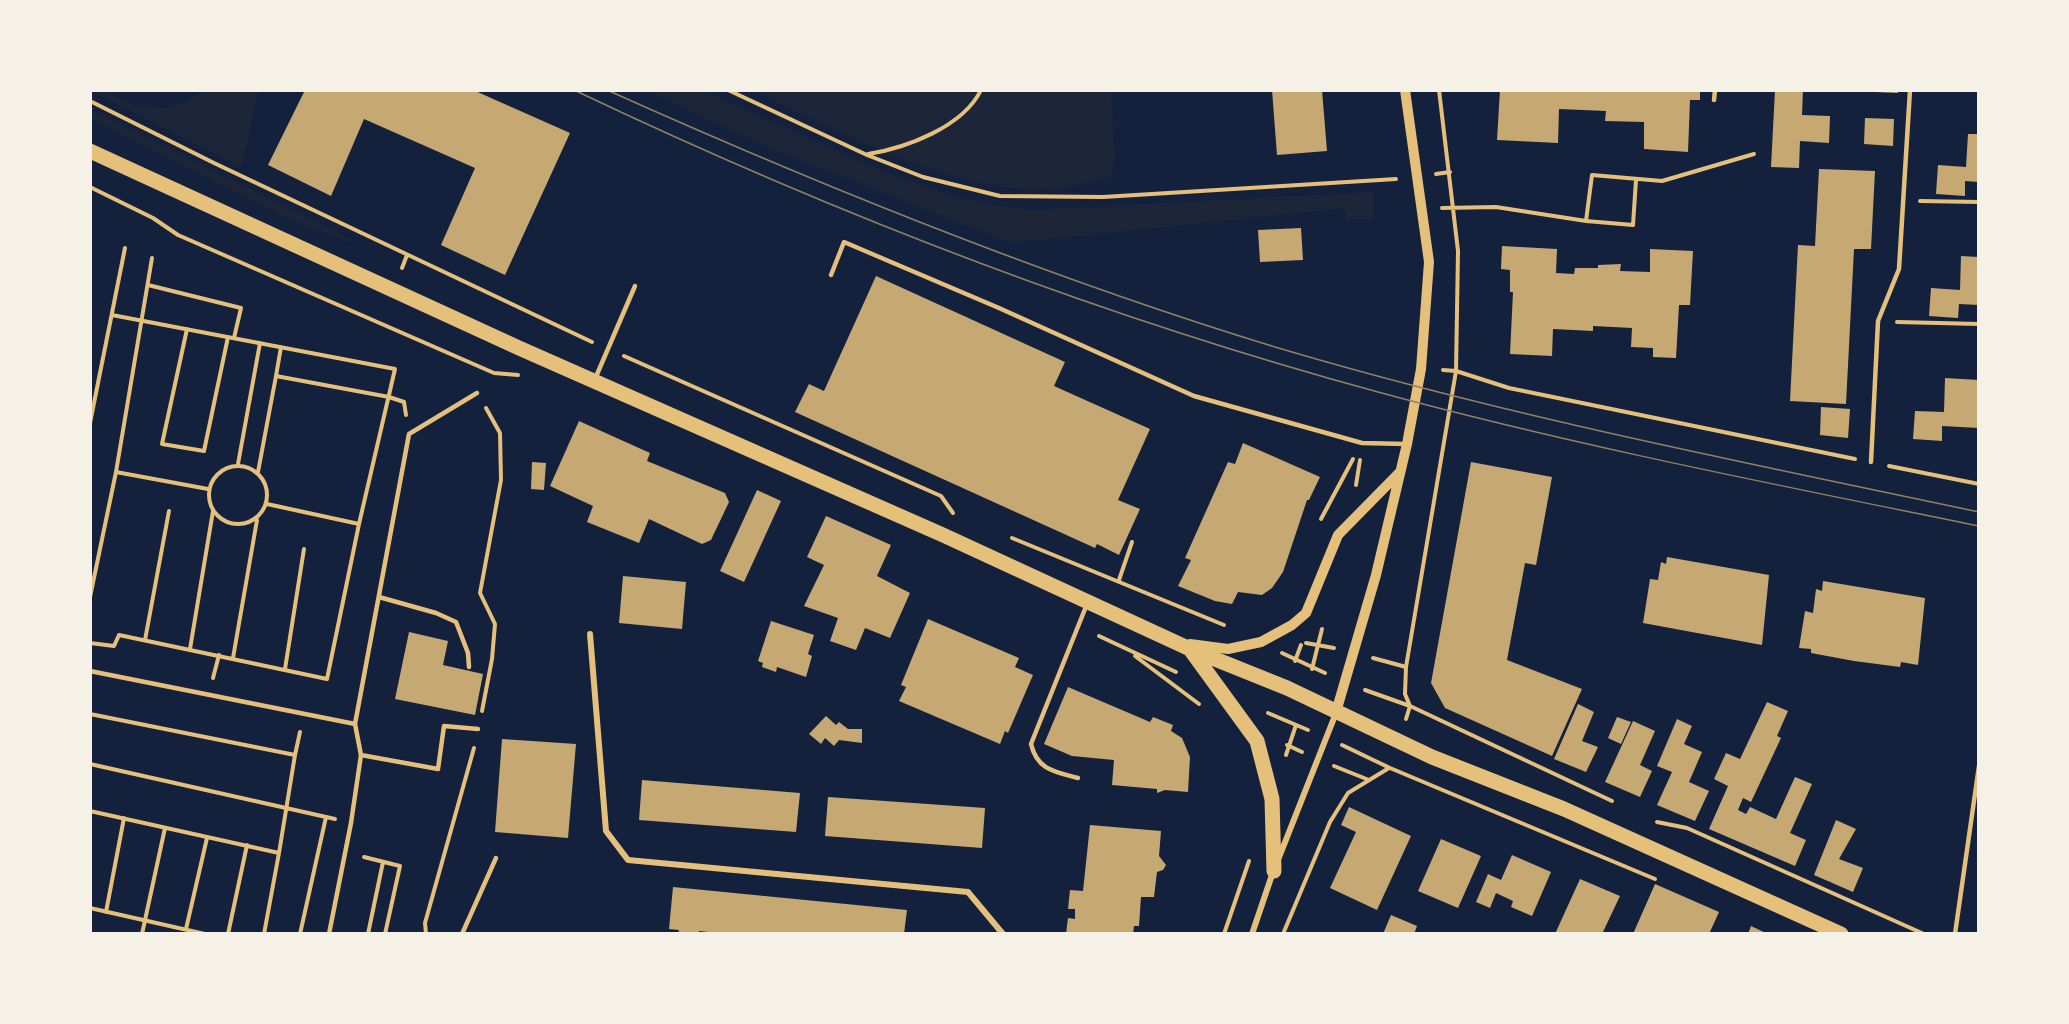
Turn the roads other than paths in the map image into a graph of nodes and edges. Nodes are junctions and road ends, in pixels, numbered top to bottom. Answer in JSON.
{"nodes":[{"id":1,"x":1405,"y":90,"type":"edge"},
{"id":2,"x":1715,"y":90,"type":"edge"},
{"id":3,"x":1910,"y":90,"type":"edge"},
{"id":4,"x":1714,"y":100,"type":"dead end"},
{"id":5,"x":90,"y":151,"type":"edge"},
{"id":6,"x":831,"y":275,"type":"dead end"},
{"id":7,"x":634,"y":286,"type":"dead end"},
{"id":8,"x":595,"y":379,"type":"junction"},
{"id":9,"x":477,"y":393,"type":"dead end"},
{"id":10,"x":1407,"y":444,"type":"junction"},
{"id":11,"x":1871,"y":462,"type":"road end"},
{"id":12,"x":1401,"y":471,"type":"junction"},
{"id":13,"x":380,"y":597,"type":"junction"},
{"id":14,"x":1088,"y":602,"type":"junction"},
{"id":15,"x":590,"y":634,"type":"dead end"},
{"id":16,"x":1184,"y":646,"type":"junction"},
{"id":17,"x":469,"y":667,"type":"dead end"},
{"id":18,"x":90,"y":671,"type":"edge"},
{"id":19,"x":1336,"y":712,"type":"junction"},
{"id":20,"x":355,"y":724,"type":"junction"},
{"id":21,"x":478,"y":729,"type":"dead end"},
{"id":22,"x":361,"y":755,"type":"junction"},
{"id":23,"x":1979,"y":766,"type":"edge"},
{"id":24,"x":1078,"y":778,"type":"dead end"},
{"id":25,"x":496,"y":858,"type":"dead end"},
{"id":26,"x":1274,"y":871,"type":"junction"},
{"id":27,"x":329,"y":934,"type":"edge"},
{"id":28,"x":462,"y":934,"type":"edge"},
{"id":29,"x":1003,"y":934,"type":"edge"},
{"id":30,"x":1252,"y":934,"type":"edge"},
{"id":31,"x":1841,"y":934,"type":"edge"},
{"id":32,"x":1955,"y":934,"type":"edge"}],
"edges":[{"from":1,"to":10,"type":"street"},
{"from":2,"to":4,"type":"lane"},
{"from":3,"to":11,"type":"lane"},
{"from":5,"to":8,"type":"main road"},
{"from":6,"to":10,"type":"lane"},
{"from":7,"to":8,"type":"lane"},
{"from":8,"to":14,"type":"main road"},
{"from":9,"to":13,"type":"lane"},
{"from":10,"to":12,"type":"street"},
{"from":12,"to":16,"type":"street"},
{"from":12,"to":19,"type":"street"},
{"from":13,"to":17,"type":"lane"},
{"from":13,"to":20,"type":"lane"},
{"from":14,"to":16,"type":"main road"},
{"from":14,"to":24,"type":"lane"},
{"from":15,"to":29,"type":"street"},
{"from":16,"to":19,"type":"main road"},
{"from":16,"to":26,"type":"main road"},
{"from":18,"to":20,"type":"lane"},
{"from":19,"to":26,"type":"street"},
{"from":19,"to":31,"type":"main road"},
{"from":20,"to":22,"type":"lane"},
{"from":21,"to":22,"type":"lane"},
{"from":22,"to":27,"type":"lane"},
{"from":23,"to":32,"type":"lane"},
{"from":25,"to":28,"type":"lane"},
{"from":26,"to":30,"type":"street"}]}
